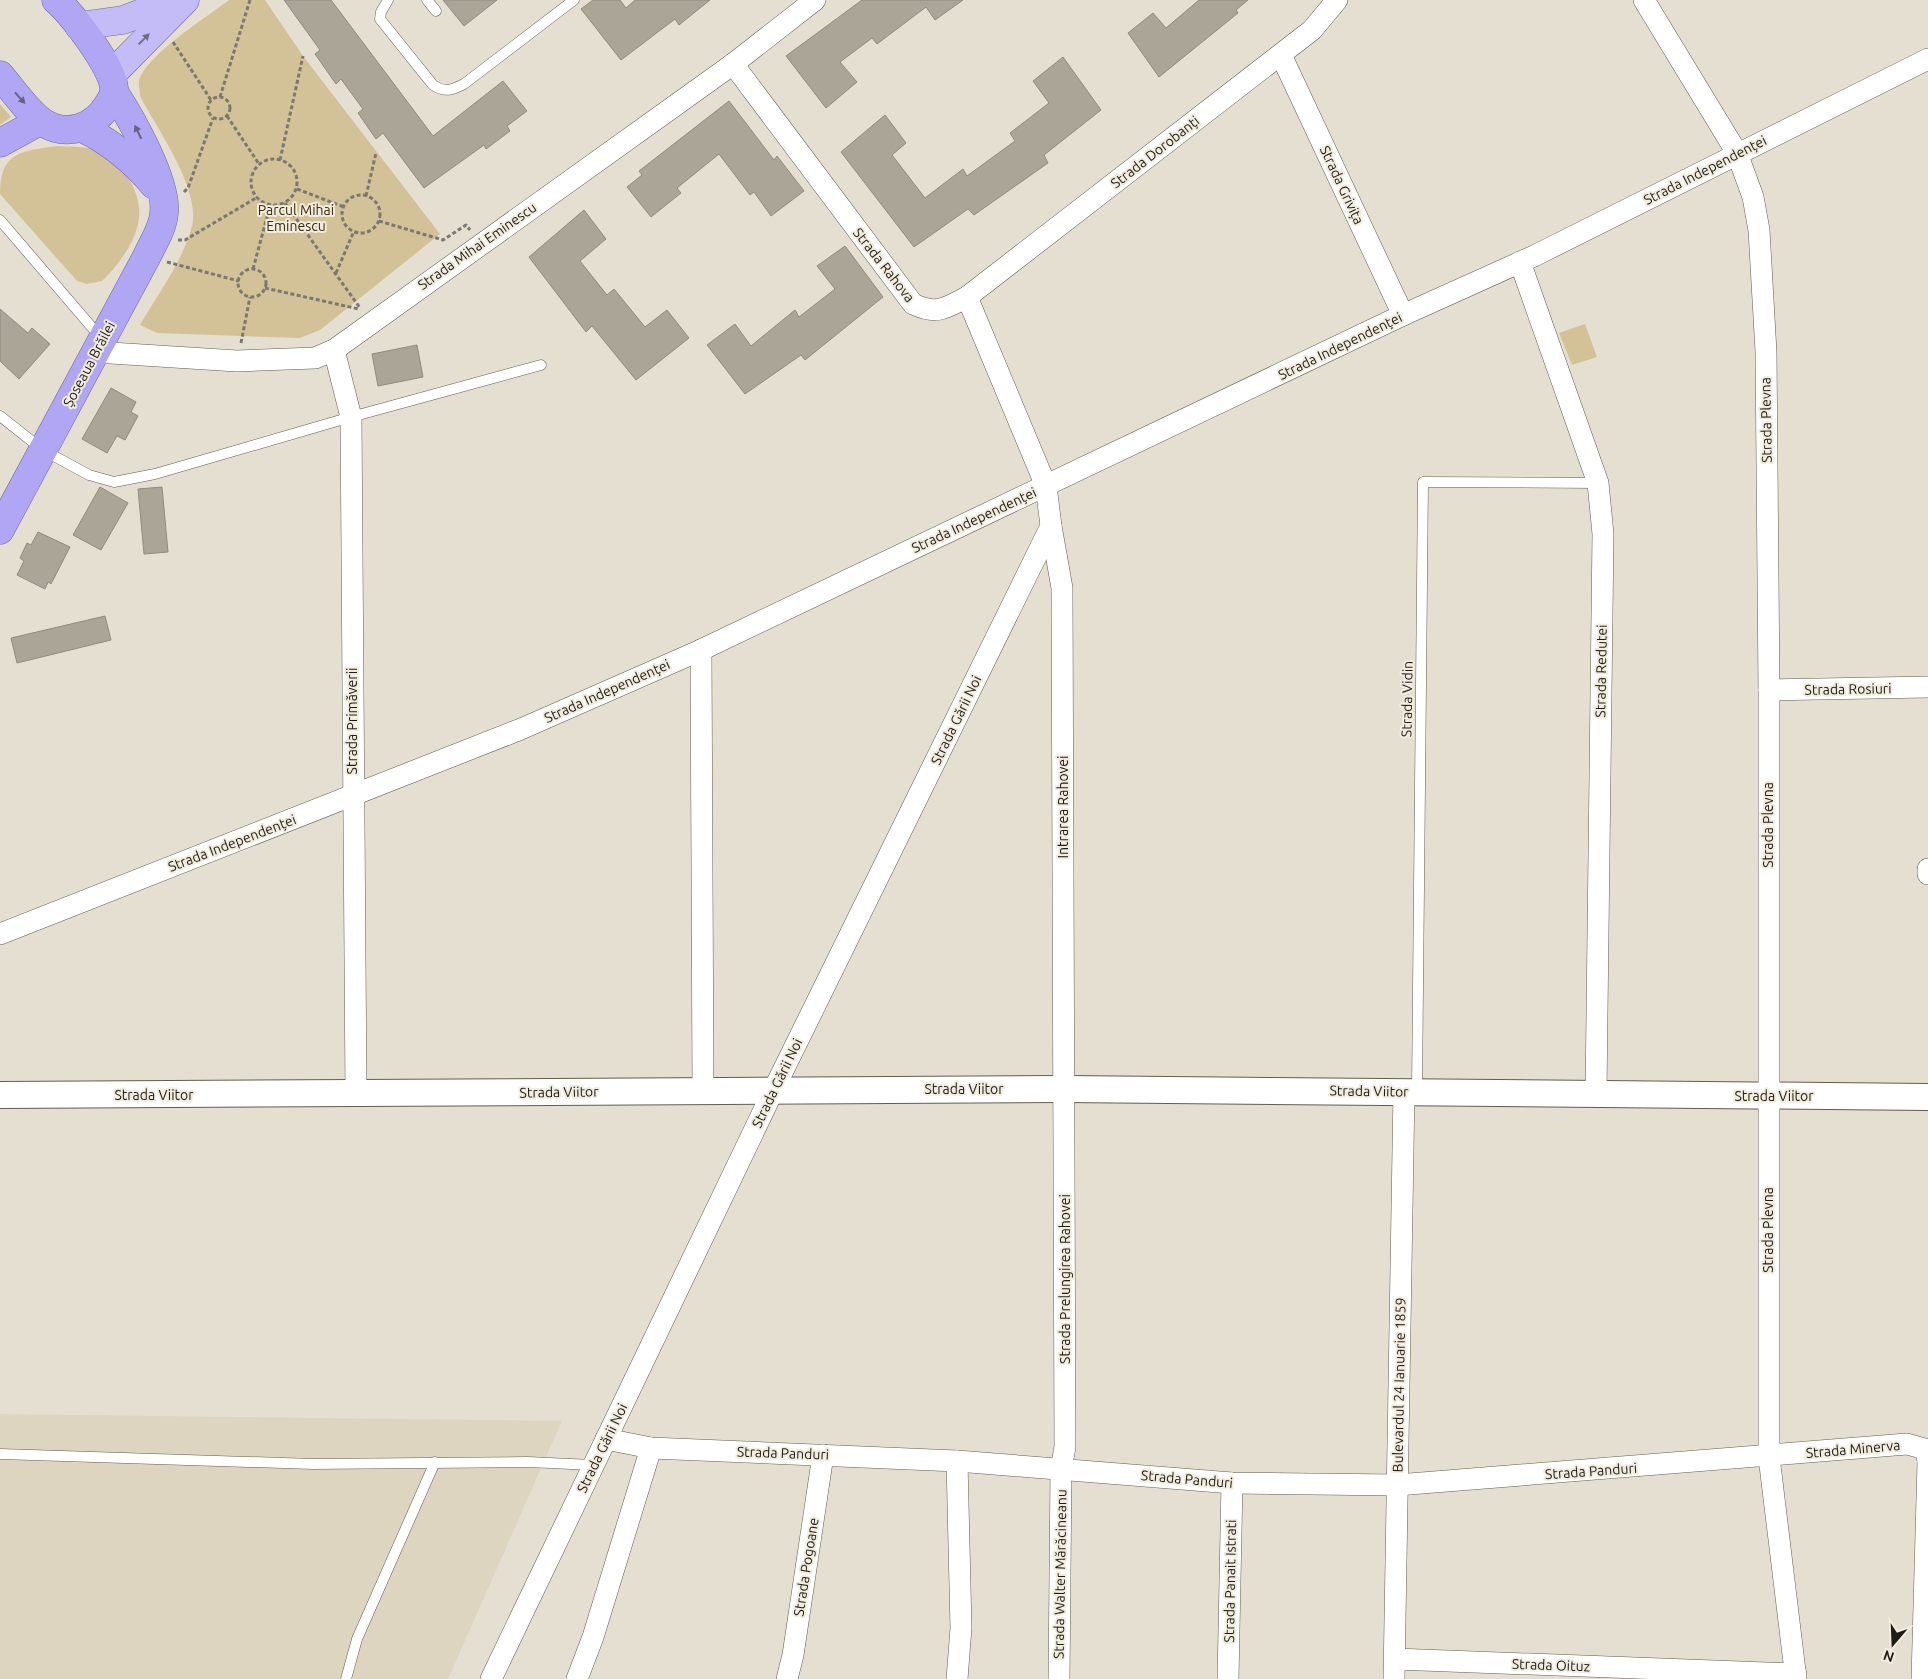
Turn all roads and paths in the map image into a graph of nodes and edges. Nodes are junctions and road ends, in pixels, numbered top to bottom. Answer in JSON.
{"nodes":[{"id":1,"x":56,"y":0,"type":"edge"},
{"id":2,"x":176,"y":0,"type":"edge"},
{"id":3,"x":185,"y":0,"type":"edge"},
{"id":4,"x":250,"y":0,"type":"edge"},
{"id":5,"x":388,"y":0,"type":"edge"},
{"id":6,"x":427,"y":0,"type":"edge"},
{"id":7,"x":574,"y":0,"type":"edge"},
{"id":8,"x":816,"y":0,"type":"edge"},
{"id":9,"x":1337,"y":0,"type":"edge"},
{"id":10,"x":1644,"y":0,"type":"edge"},
{"id":11,"x":436,"y":12,"type":"dead end"},
{"id":12,"x":160,"y":23,"type":"junction"},
{"id":13,"x":79,"y":26,"type":"junction"},
{"id":14,"x":1281,"y":55,"type":"junction"},
{"id":15,"x":303,"y":56,"type":"dead end"},
{"id":16,"x":1928,"y":59,"type":"edge"},
{"id":17,"x":733,"y":64,"type":"junction"},
{"id":18,"x":0,"y":75,"type":"edge"},
{"id":19,"x":113,"y":83,"type":"junction"},
{"id":20,"x":220,"y":97,"type":"junction"},
{"id":21,"x":211,"y":100,"type":"junction"},
{"id":22,"x":227,"y":116,"type":"junction"},
{"id":23,"x":213,"y":118,"type":"junction"},
{"id":24,"x":40,"y":121,"type":"junction"},
{"id":25,"x":82,"y":128,"type":"junction"},
{"id":26,"x":0,"y":143,"type":"edge"},
{"id":27,"x":376,"y":153,"type":"dead end"},
{"id":28,"x":1737,"y":153,"type":"junction"},
{"id":29,"x":280,"y":160,"type":"junction"},
{"id":30,"x":259,"y":164,"type":"junction"},
{"id":31,"x":297,"y":189,"type":"junction"},
{"id":32,"x":366,"y":196,"type":"junction"},
{"id":33,"x":256,"y":198,"type":"junction"},
{"id":34,"x":163,"y":202,"type":"junction"},
{"id":35,"x":285,"y":203,"type":"junction"},
{"id":36,"x":270,"y":206,"type":"junction"},
{"id":37,"x":344,"y":207,"type":"junction"},
{"id":38,"x":0,"y":220,"type":"edge"},
{"id":39,"x":379,"y":221,"type":"junction"},
{"id":40,"x":354,"y":231,"type":"junction"},
{"id":41,"x":480,"y":244,"type":"junction"},
{"id":42,"x":151,"y":248,"type":"junction"},
{"id":43,"x":1520,"y":262,"type":"junction"},
{"id":44,"x":253,"y":269,"type":"junction"},
{"id":45,"x":336,"y":273,"type":"junction"},
{"id":46,"x":239,"y":281,"type":"junction"},
{"id":47,"x":265,"y":288,"type":"junction"},
{"id":48,"x":250,"y":297,"type":"junction"},
{"id":49,"x":966,"y":298,"type":"junction"},
{"id":50,"x":1403,"y":315,"type":"junction"},
{"id":51,"x":98,"y":346,"type":"junction"},
{"id":52,"x":334,"y":350,"type":"junction"},
{"id":53,"x":237,"y":361,"type":"junction"},
{"id":54,"x":541,"y":365,"type":"dead end"},
{"id":55,"x":0,"y":416,"type":"edge"},
{"id":56,"x":351,"y":417,"type":"junction"},
{"id":57,"x":43,"y":450,"type":"junction"},
{"id":58,"x":1598,"y":483,"type":"junction"},
{"id":59,"x":1046,"y":486,"type":"junction"},
{"id":60,"x":1051,"y":526,"type":"junction"},
{"id":61,"x":0,"y":530,"type":"edge"},
{"id":62,"x":701,"y":650,"type":"junction"},
{"id":63,"x":1928,"y":687,"type":"edge"},
{"id":64,"x":1769,"y":690,"type":"junction"},
{"id":65,"x":352,"y":796,"type":"junction"},
{"id":66,"x":1928,"y":868,"type":"edge"},
{"id":67,"x":1928,"y":874,"type":"edge"},
{"id":68,"x":0,"y":934,"type":"edge"},
{"id":69,"x":1065,"y":1088,"type":"junction"},
{"id":70,"x":774,"y":1089,"type":"junction"},
{"id":71,"x":703,"y":1090,"type":"junction"},
{"id":72,"x":1410,"y":1092,"type":"junction"},
{"id":73,"x":356,"y":1094,"type":"junction"},
{"id":74,"x":1596,"y":1094,"type":"junction"},
{"id":75,"x":0,"y":1095,"type":"edge"},
{"id":76,"x":1768,"y":1096,"type":"junction"},
{"id":77,"x":1928,"y":1098,"type":"edge"},
{"id":78,"x":606,"y":1439,"type":"junction"},
{"id":79,"x":651,"y":1448,"type":"junction"},
{"id":80,"x":0,"y":1454,"type":"edge"},
{"id":81,"x":823,"y":1455,"type":"junction"},
{"id":82,"x":1769,"y":1457,"type":"junction"},
{"id":83,"x":957,"y":1461,"type":"junction"},
{"id":84,"x":1928,"y":1461,"type":"edge"},
{"id":85,"x":435,"y":1462,"type":"junction"},
{"id":86,"x":593,"y":1465,"type":"junction"},
{"id":87,"x":1061,"y":1469,"type":"junction"},
{"id":88,"x":1232,"y":1483,"type":"junction"},
{"id":89,"x":1397,"y":1485,"type":"junction"},
{"id":90,"x":1395,"y":1669,"type":"edge"},
{"id":91,"x":1796,"y":1676,"type":"edge"},
{"id":92,"x":346,"y":1679,"type":"edge"},
{"id":93,"x":491,"y":1679,"type":"edge"},
{"id":94,"x":577,"y":1679,"type":"edge"},
{"id":95,"x":787,"y":1679,"type":"edge"},
{"id":96,"x":957,"y":1679,"type":"edge"},
{"id":97,"x":1059,"y":1679,"type":"edge"},
{"id":98,"x":1228,"y":1679,"type":"edge"},
{"id":99,"x":1922,"y":1679,"type":"edge"}],
"edges":[{"from":1,"to":13,"type":"highway"},
{"from":2,"to":13,"type":"main road"},
{"from":3,"to":12,"type":"main road"},
{"from":4,"to":20,"type":"path"},
{"from":5,"to":7,"type":"lane"},
{"from":6,"to":11,"type":"lane"},
{"from":8,"to":17,"type":"street","name":"Strada Mihai Eminescu"},
{"from":9,"to":14,"type":"street","name":"Strada Dorobanți"},
{"from":10,"to":28,"type":"street","name":"Strada Plevna"},
{"from":19,"to":12,"type":"main road","one_way":true},
{"from":12,"to":21,"type":"path"},
{"from":13,"to":19,"type":"highway"},
{"from":14,"to":49,"type":"street","name":"Strada Dorobanți"},
{"from":14,"to":50,"type":"street","name":"Strada Grivița"},
{"from":15,"to":29,"type":"path"},
{"from":16,"to":28,"type":"street","name":"Strada Independenței"},
{"from":17,"to":41,"type":"street","name":"Strada Mihai Eminescu"},
{"from":17,"to":49,"type":"street","name":"Strada Rahova"},
{"from":18,"to":24,"type":"highway","one_way":true},
{"from":19,"to":25,"type":"highway"},
{"from":34,"to":19,"type":"highway","one_way":true},
{"from":20,"to":21,"type":"path"},
{"from":20,"to":22,"type":"path"},
{"from":21,"to":23,"type":"path"},
{"from":22,"to":23,"type":"path"},
{"from":22,"to":30,"type":"path"},
{"from":23,"to":34,"type":"path"},
{"from":24,"to":25,"type":"highway"},
{"from":24,"to":26,"type":"highway"},
{"from":25,"to":34,"type":"highway"},
{"from":27,"to":32,"type":"path"},
{"from":28,"to":43,"type":"street","name":"Strada Independenței"},
{"from":28,"to":64,"type":"street","name":"Strada Plevna"},
{"from":29,"to":30,"type":"path"},
{"from":29,"to":31,"type":"path"},
{"from":30,"to":33,"type":"path"},
{"from":31,"to":35,"type":"path"},
{"from":31,"to":37,"type":"path"},
{"from":32,"to":37,"type":"path"},
{"from":32,"to":39,"type":"path"},
{"from":33,"to":36,"type":"path"},
{"from":33,"to":42,"type":"path"},
{"from":34,"to":42,"type":"highway","name":"Șoseaua Brăilei"},
{"from":35,"to":36,"type":"path"},
{"from":35,"to":45,"type":"path"},
{"from":36,"to":44,"type":"path"},
{"from":37,"to":40,"type":"path"},
{"from":38,"to":51,"type":"lane"},
{"from":39,"to":40,"type":"path"},
{"from":39,"to":41,"type":"path"},
{"from":40,"to":45,"type":"path"},
{"from":41,"to":52,"type":"street","name":"Strada Mihai Eminescu"},
{"from":42,"to":46,"type":"path"},
{"from":42,"to":51,"type":"highway","name":"Șoseaua Brăilei"},
{"from":43,"to":50,"type":"street","name":"Strada Independenței"},
{"from":43,"to":58,"type":"street","name":"Strada Redutei"},
{"from":44,"to":46,"type":"path"},
{"from":44,"to":47,"type":"path"},
{"from":45,"to":47,"type":"path"},
{"from":46,"to":48,"type":"path"},
{"from":47,"to":48,"type":"path"},
{"from":48,"to":53,"type":"path"},
{"from":49,"to":59,"type":"street"},
{"from":50,"to":59,"type":"street","name":"Strada Independenței"},
{"from":51,"to":53,"type":"street","name":"Strada Mihai Eminescu"},
{"from":51,"to":57,"type":"highway","name":"Șoseaua Brăilei"},
{"from":52,"to":53,"type":"street","name":"Strada Mihai Eminescu"},
{"from":52,"to":56,"type":"street","name":"Strada Primăverii"},
{"from":54,"to":56,"type":"lane"},
{"from":55,"to":57,"type":"lane"},
{"from":56,"to":57,"type":"lane"},
{"from":56,"to":65,"type":"street","name":"Strada Primăverii"},
{"from":57,"to":61,"type":"highway","name":"Șoseaua Brăilei"},
{"from":58,"to":72,"type":"lane","name":"Strada Vidin"},
{"from":58,"to":74,"type":"street","name":"Strada Redutei"},
{"from":59,"to":60,"type":"street"},
{"from":59,"to":62,"type":"street","name":"Strada Independenței"},
{"from":60,"to":69,"type":"street","name":"Intrarea Rahovei"},
{"from":60,"to":70,"type":"street","name":"Strada Gării Noi"},
{"from":62,"to":65,"type":"street","name":"Strada Independenței"},
{"from":62,"to":71,"type":"street"},
{"from":63,"to":64,"type":"street","name":"Strada Rosiuri"},
{"from":64,"to":76,"type":"street","name":"Strada Plevna"},
{"from":65,"to":68,"type":"street","name":"Strada Independenței"},
{"from":65,"to":73,"type":"street","name":"Strada Primăverii"},
{"from":66,"to":67,"type":"street"},
{"from":69,"to":70,"type":"street","name":"Strada Viitor"},
{"from":69,"to":72,"type":"street","name":"Strada Viitor"},
{"from":69,"to":87,"type":"street","name":"Strada Prelungirea Rahovei"},
{"from":70,"to":71,"type":"street","name":"Strada Viitor"},
{"from":70,"to":78,"type":"street","name":"Strada Gării Noi"},
{"from":71,"to":73,"type":"street","name":"Strada Viitor"},
{"from":72,"to":74,"type":"street","name":"Strada Viitor"},
{"from":72,"to":89,"type":"street","name":"Bulevardul 24 Ianuarie 1859"},
{"from":73,"to":75,"type":"street","name":"Strada Viitor"},
{"from":74,"to":76,"type":"street","name":"Strada Viitor"},
{"from":76,"to":77,"type":"street","name":"Strada Viitor"},
{"from":76,"to":82,"type":"street","name":"Strada Plevna"},
{"from":78,"to":79,"type":"street","name":"Strada Panduri"},
{"from":78,"to":86,"type":"street","name":"Strada Gării Noi"},
{"from":79,"to":81,"type":"street","name":"Strada Panduri"},
{"from":79,"to":94,"type":"street"},
{"from":80,"to":85,"type":"lane"},
{"from":81,"to":83,"type":"street","name":"Strada Panduri"},
{"from":81,"to":95,"type":"street","name":"Strada Pogoane"},
{"from":82,"to":84,"type":"street","name":"Strada Minerva"},
{"from":82,"to":89,"type":"street","name":"Strada Panduri"},
{"from":82,"to":91,"type":"street","name":"Strada Plevna"},
{"from":83,"to":87,"type":"street","name":"Strada Panduri"},
{"from":83,"to":96,"type":"street"},
{"from":84,"to":99,"type":"street","name":"Strada Minerva"},
{"from":85,"to":86,"type":"lane"},
{"from":85,"to":92,"type":"lane"},
{"from":86,"to":93,"type":"street","name":"Strada Gării Noi"},
{"from":87,"to":88,"type":"street","name":"Strada Panduri"},
{"from":87,"to":97,"type":"street","name":"Strada Walter Mărăcineanu"},
{"from":88,"to":89,"type":"street","name":"Strada Panduri"},
{"from":88,"to":98,"type":"street","name":"Strada Panait Istrati"},
{"from":89,"to":90,"type":"street","name":"Bulevardul 24 Ianuarie 1859"},
{"from":90,"to":91,"type":"street","name":"Strada Oituz"}]}
